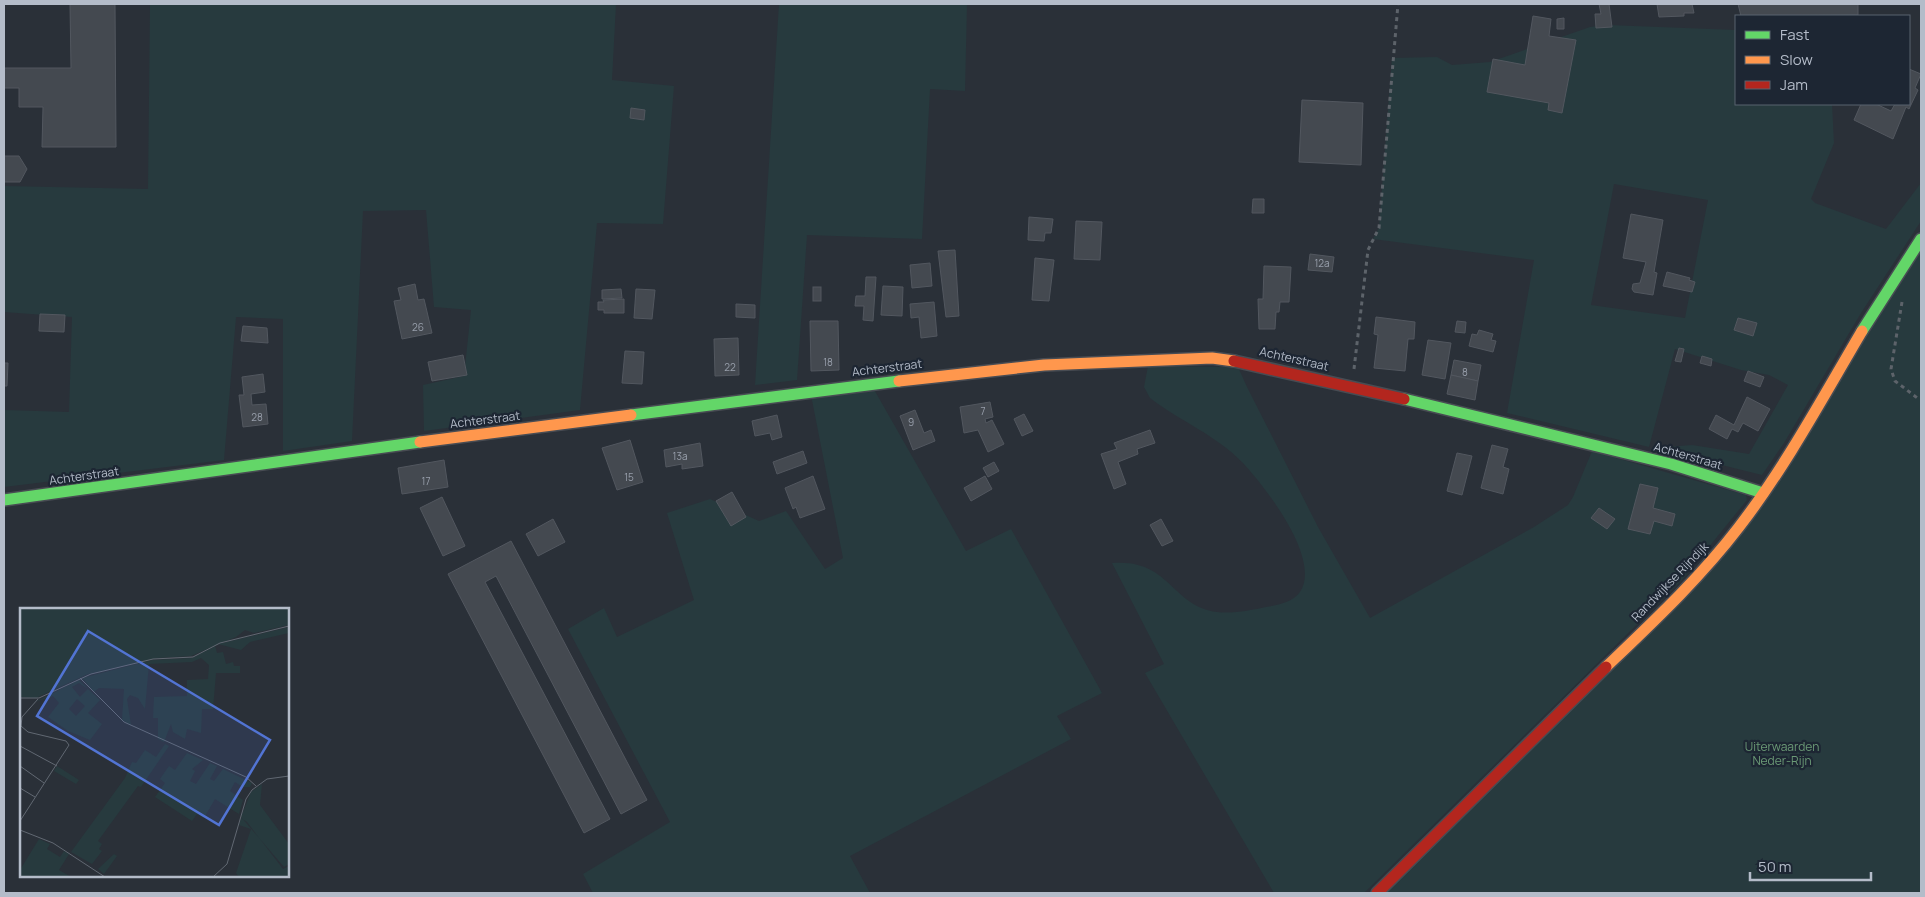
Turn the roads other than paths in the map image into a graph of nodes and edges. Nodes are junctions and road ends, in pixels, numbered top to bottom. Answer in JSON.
{"nodes":[{"id":1,"x":1921,"y":239,"type":"edge"},
{"id":2,"x":1763,"y":493,"type":"junction"},
{"id":3,"x":4,"y":500,"type":"edge"},
{"id":4,"x":1377,"y":893,"type":"edge"}],
"edges":[{"from":1,"to":2,"type":"street","name":"Randwijkse Rijndijk"},
{"from":2,"to":3,"type":"street","name":"Achterstraat"},
{"from":2,"to":4,"type":"street","name":"Randwijkse Rijndijk"}]}
